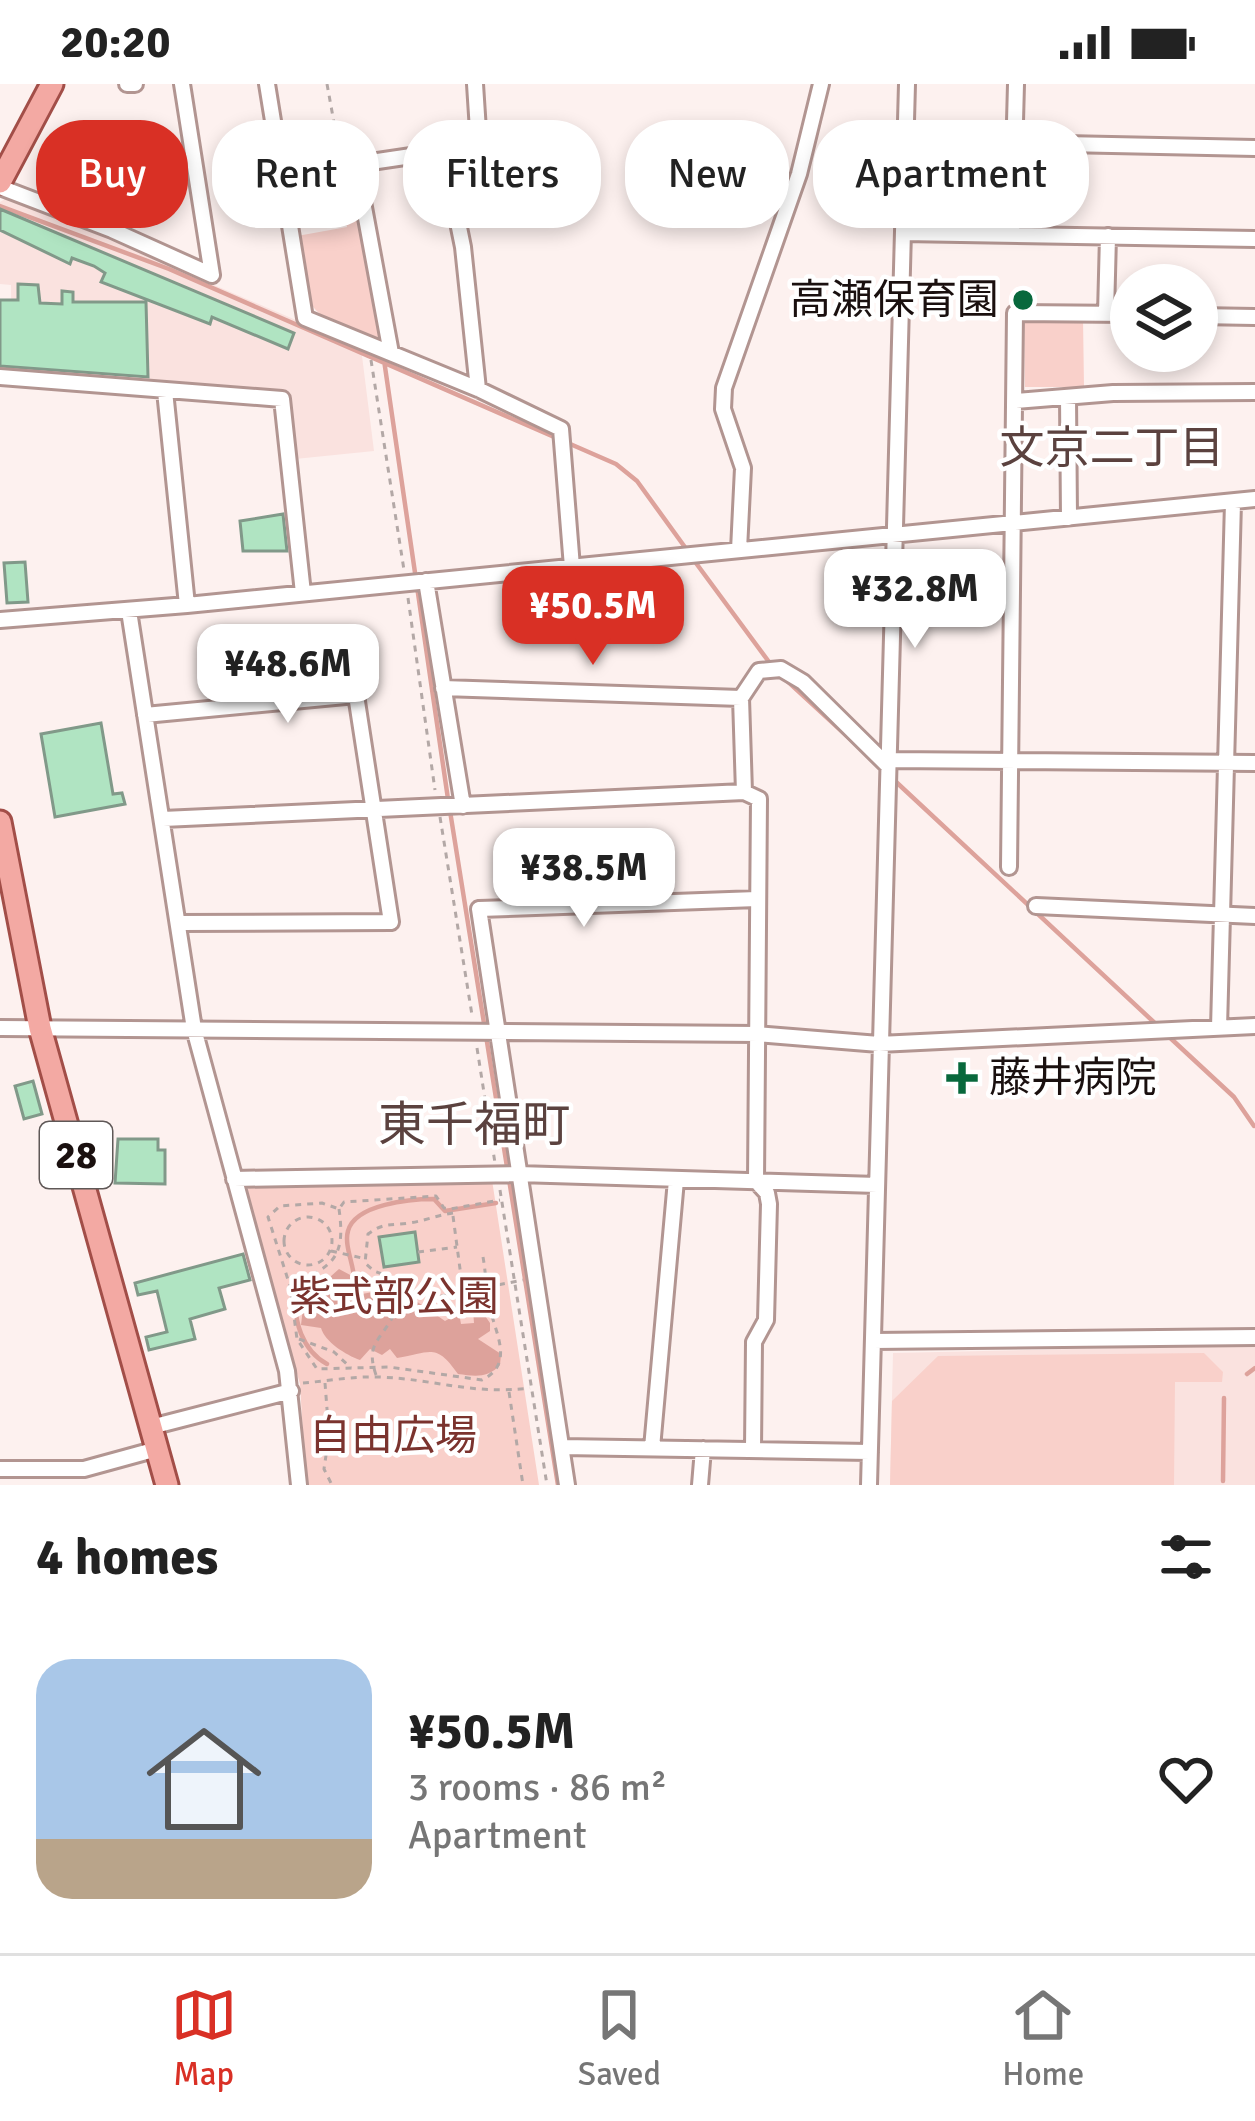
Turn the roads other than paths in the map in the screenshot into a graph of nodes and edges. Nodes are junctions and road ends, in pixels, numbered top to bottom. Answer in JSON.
{"nodes":[{"id":1,"x":52,"y":84,"type":"edge"},
{"id":2,"x":182,"y":84,"type":"edge"},
{"id":3,"x":267,"y":84,"type":"edge"},
{"id":4,"x":475,"y":84,"type":"edge"},
{"id":5,"x":821,"y":84,"type":"edge"},
{"id":6,"x":907,"y":84,"type":"edge"},
{"id":7,"x":1016,"y":84,"type":"edge"},
{"id":8,"x":273,"y":120,"type":"edge"},
{"id":9,"x":477,"y":120,"type":"edge"},
{"id":10,"x":1015,"y":120,"type":"edge"},
{"id":11,"x":1089,"y":145,"type":"edge"},
{"id":12,"x":1255,"y":148,"type":"edge"},
{"id":13,"x":0,"y":184,"type":"edge"},
{"id":14,"x":291,"y":228,"type":"edge"},
{"id":15,"x":368,"y":228,"type":"edge"},
{"id":16,"x":459,"y":228,"type":"edge"},
{"id":17,"x":1012,"y":228,"type":"edge"},
{"id":18,"x":904,"y":233,"type":"junction"},
{"id":19,"x":1012,"y":234,"type":"junction"},
{"id":20,"x":1108,"y":236,"type":"junction"},
{"id":21,"x":1255,"y":239,"type":"edge"},
{"id":22,"x":1106,"y":314,"type":"junction"},
{"id":23,"x":1110,"y":314,"type":"edge"},
{"id":24,"x":1218,"y":316,"type":"edge"},
{"id":25,"x":1255,"y":317,"type":"edge"},
{"id":26,"x":391,"y":353,"type":"junction"},
{"id":27,"x":0,"y":376,"type":"edge"},
{"id":28,"x":478,"y":389,"type":"junction"},
{"id":29,"x":165,"y":391,"type":"junction"},
{"id":30,"x":1255,"y":392,"type":"edge"},
{"id":31,"x":1068,"y":397,"type":"junction"},
{"id":32,"x":1015,"y":401,"type":"junction"},
{"id":33,"x":1255,"y":499,"type":"edge"},
{"id":34,"x":1233,"y":502,"type":"junction"},
{"id":35,"x":1069,"y":518,"type":"junction"},
{"id":36,"x":1015,"y":523,"type":"junction"},
{"id":37,"x":892,"y":536,"type":"junction"},
{"id":38,"x":740,"y":550,"type":"junction"},
{"id":39,"x":572,"y":566,"type":"junction"},
{"id":40,"x":426,"y":581,"type":"junction"},
{"id":41,"x":303,"y":593,"type":"junction"},
{"id":42,"x":187,"y":605,"type":"junction"},
{"id":43,"x":129,"y":611,"type":"junction"},
{"id":44,"x":0,"y":620,"type":"edge"},
{"id":45,"x":443,"y":688,"type":"junction"},
{"id":46,"x":741,"y":698,"type":"junction"},
{"id":47,"x":145,"y":716,"type":"junction"},
{"id":48,"x":1010,"y":760,"type":"junction"},
{"id":49,"x":1226,"y":762,"type":"junction"},
{"id":50,"x":888,"y":763,"type":"junction"},
{"id":51,"x":1255,"y":763,"type":"edge"},
{"id":52,"x":744,"y":792,"type":"junction"},
{"id":53,"x":463,"y":806,"type":"junction"},
{"id":54,"x":375,"y":810,"type":"junction"},
{"id":55,"x":163,"y":819,"type":"junction"},
{"id":56,"x":0,"y":822,"type":"edge"},
{"id":57,"x":1009,"y":867,"type":"dead end"},
{"id":58,"x":757,"y":899,"type":"junction"},
{"id":59,"x":1036,"y":906,"type":"dead end"},
{"id":60,"x":1222,"y":914,"type":"junction"},
{"id":61,"x":1255,"y":916,"type":"edge"},
{"id":62,"x":178,"y":923,"type":"junction"},
{"id":63,"x":1255,"y":1026,"type":"edge"},
{"id":64,"x":0,"y":1028,"type":"edge"},
{"id":65,"x":40,"y":1028,"type":"junction"},
{"id":66,"x":1219,"y":1028,"type":"junction"},
{"id":67,"x":194,"y":1030,"type":"junction"},
{"id":68,"x":496,"y":1033,"type":"junction"},
{"id":69,"x":758,"y":1034,"type":"junction"},
{"id":70,"x":879,"y":1044,"type":"junction"},
{"id":71,"x":518,"y":1174,"type":"junction"},
{"id":72,"x":234,"y":1179,"type":"junction"},
{"id":73,"x":676,"y":1180,"type":"junction"},
{"id":74,"x":756,"y":1181,"type":"junction"},
{"id":75,"x":877,"y":1185,"type":"junction"},
{"id":76,"x":1255,"y":1336,"type":"edge"},
{"id":77,"x":873,"y":1342,"type":"junction"},
{"id":78,"x":290,"y":1388,"type":"junction"},
{"id":79,"x":154,"y":1438,"type":"junction"},
{"id":80,"x":562,"y":1447,"type":"junction"},
{"id":81,"x":652,"y":1448,"type":"junction"},
{"id":82,"x":703,"y":1449,"type":"junction"},
{"id":83,"x":753,"y":1449,"type":"junction"},
{"id":84,"x":870,"y":1452,"type":"junction"},
{"id":85,"x":0,"y":1468,"type":"edge"},
{"id":86,"x":167,"y":1485,"type":"edge"},
{"id":87,"x":299,"y":1485,"type":"edge"},
{"id":88,"x":567,"y":1485,"type":"edge"},
{"id":89,"x":700,"y":1485,"type":"edge"},
{"id":90,"x":869,"y":1485,"type":"edge"}],
"edges":[{"from":1,"to":13,"type":"main road"},
{"from":2,"to":13,"type":"street"},
{"from":3,"to":8,"type":"street"},
{"from":4,"to":9,"type":"street"},
{"from":5,"to":38,"type":"street"},
{"from":6,"to":18,"type":"street"},
{"from":7,"to":10,"type":"street"},
{"from":11,"to":12,"type":"street"},
{"from":14,"to":26,"type":"street"},
{"from":15,"to":26,"type":"street"},
{"from":16,"to":28,"type":"street"},
{"from":17,"to":19,"type":"street"},
{"from":18,"to":19,"type":"street"},
{"from":18,"to":37,"type":"street"},
{"from":19,"to":20,"type":"street"},
{"from":20,"to":21,"type":"street"},
{"from":20,"to":22,"type":"street"},
{"from":22,"to":23,"type":"street"},
{"from":22,"to":32,"type":"street"},
{"from":24,"to":25,"type":"street"},
{"from":26,"to":28,"type":"street"},
{"from":27,"to":29,"type":"street"},
{"from":28,"to":39,"type":"street"},
{"from":29,"to":41,"type":"street"},
{"from":29,"to":42,"type":"street"},
{"from":30,"to":31,"type":"street"},
{"from":31,"to":32,"type":"street"},
{"from":31,"to":35,"type":"street"},
{"from":32,"to":36,"type":"street"},
{"from":33,"to":34,"type":"street"},
{"from":34,"to":35,"type":"street"},
{"from":34,"to":49,"type":"street"},
{"from":35,"to":36,"type":"street"},
{"from":36,"to":37,"type":"street"},
{"from":36,"to":48,"type":"street"},
{"from":37,"to":38,"type":"street"},
{"from":37,"to":50,"type":"street"},
{"from":38,"to":39,"type":"street"},
{"from":39,"to":40,"type":"street"},
{"from":40,"to":41,"type":"street"},
{"from":40,"to":45,"type":"street"},
{"from":41,"to":42,"type":"street"},
{"from":42,"to":43,"type":"street"},
{"from":43,"to":44,"type":"street"},
{"from":43,"to":47,"type":"street"},
{"from":45,"to":46,"type":"street"},
{"from":45,"to":53,"type":"street"},
{"from":46,"to":50,"type":"street"},
{"from":46,"to":52,"type":"street"},
{"from":47,"to":54,"type":"street"},
{"from":47,"to":55,"type":"street"},
{"from":48,"to":49,"type":"street"},
{"from":48,"to":50,"type":"street"},
{"from":48,"to":57,"type":"street"},
{"from":49,"to":51,"type":"street"},
{"from":49,"to":60,"type":"street"},
{"from":50,"to":70,"type":"street"},
{"from":52,"to":53,"type":"street"},
{"from":52,"to":58,"type":"street"},
{"from":53,"to":54,"type":"street"},
{"from":54,"to":55,"type":"street"},
{"from":54,"to":62,"type":"street"},
{"from":55,"to":62,"type":"street"},
{"from":56,"to":65,"type":"main road","number":"28"},
{"from":58,"to":68,"type":"street"},
{"from":58,"to":69,"type":"street"},
{"from":59,"to":60,"type":"street"},
{"from":60,"to":61,"type":"street"},
{"from":60,"to":66,"type":"street"},
{"from":62,"to":67,"type":"street"},
{"from":63,"to":66,"type":"street"},
{"from":64,"to":65,"type":"street"},
{"from":65,"to":67,"type":"street"},
{"from":65,"to":79,"type":"main road","number":"28"},
{"from":66,"to":70,"type":"street"},
{"from":67,"to":68,"type":"street"},
{"from":67,"to":72,"type":"street"},
{"from":68,"to":69,"type":"street"},
{"from":68,"to":71,"type":"street"},
{"from":69,"to":70,"type":"street"},
{"from":69,"to":74,"type":"street"},
{"from":70,"to":75,"type":"street"},
{"from":71,"to":72,"type":"street"},
{"from":71,"to":73,"type":"street"},
{"from":71,"to":80,"type":"street"},
{"from":72,"to":78,"type":"street"},
{"from":73,"to":74,"type":"street"},
{"from":73,"to":81,"type":"street"},
{"from":74,"to":75,"type":"street"},
{"from":74,"to":83,"type":"street"},
{"from":75,"to":77,"type":"street"},
{"from":76,"to":77,"type":"street"},
{"from":77,"to":84,"type":"street"},
{"from":78,"to":79,"type":"street"},
{"from":78,"to":87,"type":"street"},
{"from":79,"to":85,"type":"street"},
{"from":79,"to":86,"type":"main road","number":"28"},
{"from":80,"to":81,"type":"street"},
{"from":80,"to":88,"type":"street"},
{"from":81,"to":82,"type":"street"},
{"from":82,"to":83,"type":"street"},
{"from":82,"to":89,"type":"street"},
{"from":83,"to":84,"type":"street"},
{"from":84,"to":90,"type":"street"}]}
